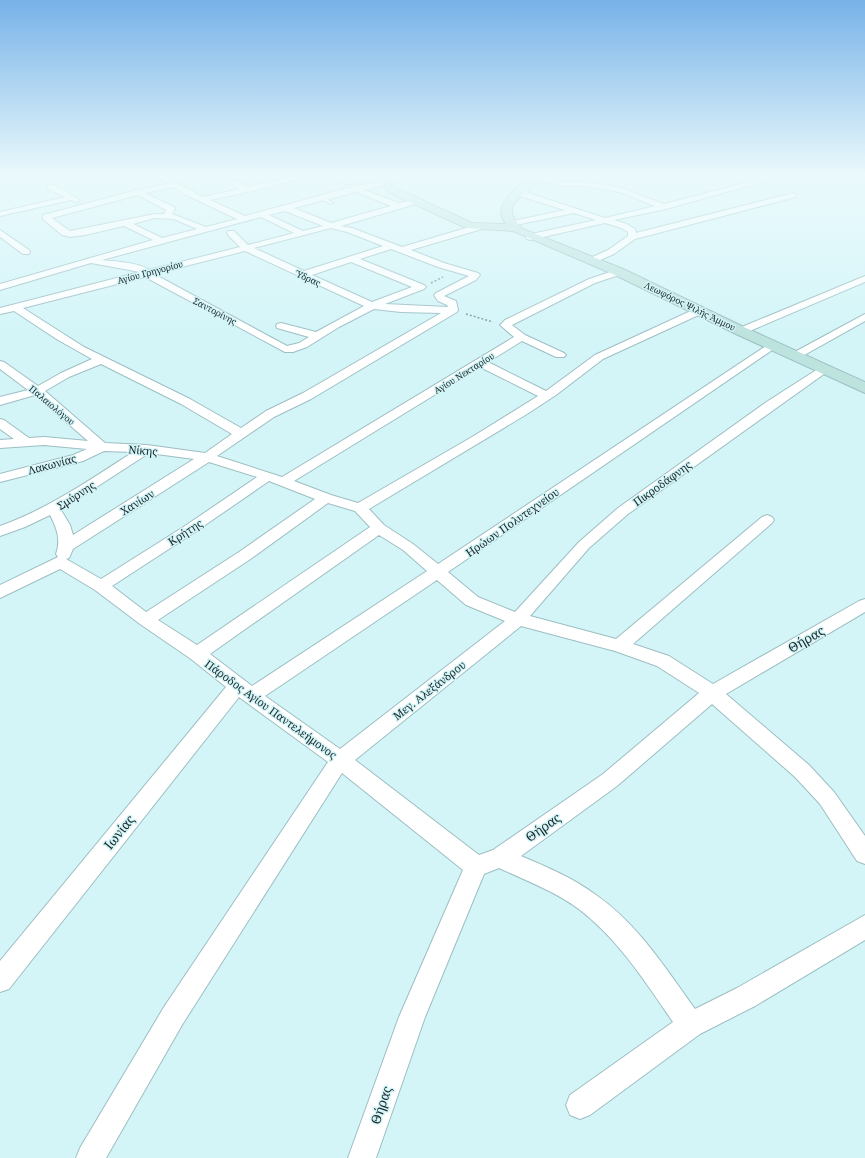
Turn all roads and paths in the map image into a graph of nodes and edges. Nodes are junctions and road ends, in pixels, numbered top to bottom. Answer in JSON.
{"nodes":[{"id":1,"x":61,"y":229,"type":"edge"},
{"id":2,"x":96,"y":229,"type":"edge"},
{"id":3,"x":131,"y":229,"type":"edge"},
{"id":4,"x":205,"y":229,"type":"edge"},
{"id":5,"x":291,"y":229,"type":"edge"},
{"id":6,"x":318,"y":229,"type":"edge"},
{"id":7,"x":348,"y":229,"type":"edge"},
{"id":8,"x":475,"y":229,"type":"edge"},
{"id":9,"x":518,"y":229,"type":"edge"},
{"id":10,"x":565,"y":229,"type":"edge"},
{"id":11,"x":629,"y":229,"type":"edge"},
{"id":12,"x":663,"y":229,"type":"edge"},
{"id":13,"x":0,"y":233,"type":"edge"},
{"id":14,"x":231,"y":233,"type":"dead end"},
{"id":15,"x":301,"y":233,"type":"junction"},
{"id":16,"x":530,"y":237,"type":"junction"},
{"id":17,"x":632,"y":237,"type":"junction"},
{"id":18,"x":146,"y":243,"type":"junction"},
{"id":19,"x":392,"y":246,"type":"junction"},
{"id":20,"x":246,"y":248,"type":"junction"},
{"id":21,"x":402,"y":250,"type":"junction"},
{"id":22,"x":26,"y":252,"type":"dead end"},
{"id":23,"x":352,"y":259,"type":"junction"},
{"id":24,"x":92,"y":260,"type":"junction"},
{"id":25,"x":591,"y":261,"type":"junction"},
{"id":26,"x":170,"y":266,"type":"junction"},
{"id":27,"x":458,"y":270,"type":"junction"},
{"id":28,"x":619,"y":272,"type":"junction"},
{"id":29,"x":145,"y":273,"type":"junction"},
{"id":30,"x":302,"y":275,"type":"junction"},
{"id":31,"x":865,"y":279,"type":"edge"},
{"id":32,"x":0,"y":287,"type":"edge"},
{"id":33,"x":421,"y":287,"type":"junction"},
{"id":34,"x":372,"y":306,"type":"junction"},
{"id":35,"x":15,"y":307,"type":"junction"},
{"id":36,"x":453,"y":310,"type":"junction"},
{"id":37,"x":0,"y":311,"type":"edge"},
{"id":38,"x":699,"y":311,"type":"junction"},
{"id":39,"x":865,"y":317,"type":"edge"},
{"id":40,"x":505,"y":325,"type":"junction"},
{"id":41,"x":281,"y":326,"type":"dead end"},
{"id":42,"x":741,"y":331,"type":"junction"},
{"id":43,"x":318,"y":336,"type":"junction"},
{"id":44,"x":521,"y":337,"type":"junction"},
{"id":45,"x":773,"y":346,"type":"junction"},
{"id":46,"x":560,"y":355,"type":"dead end"},
{"id":47,"x":795,"y":356,"type":"junction"},
{"id":48,"x":102,"y":359,"type":"junction"},
{"id":49,"x":480,"y":363,"type":"junction"},
{"id":50,"x":0,"y":364,"type":"edge"},
{"id":51,"x":825,"y":369,"type":"junction"},
{"id":52,"x":865,"y":388,"type":"edge"},
{"id":53,"x":37,"y":391,"type":"junction"},
{"id":54,"x":546,"y":396,"type":"junction"},
{"id":55,"x":0,"y":401,"type":"edge"},
{"id":56,"x":0,"y":423,"type":"edge"},
{"id":57,"x":241,"y":434,"type":"junction"},
{"id":58,"x":26,"y":442,"type":"junction"},
{"id":59,"x":0,"y":444,"type":"edge"},
{"id":60,"x":102,"y":447,"type":"junction"},
{"id":61,"x":147,"y":449,"type":"junction"},
{"id":62,"x":207,"y":457,"type":"junction"},
{"id":63,"x":0,"y":478,"type":"edge"},
{"id":64,"x":275,"y":479,"type":"junction"},
{"id":65,"x":326,"y":498,"type":"junction"},
{"id":66,"x":360,"y":508,"type":"junction"},
{"id":67,"x":53,"y":509,"type":"junction"},
{"id":68,"x":0,"y":518,"type":"edge"},
{"id":69,"x":767,"y":520,"type":"dead end"},
{"id":70,"x":379,"y":528,"type":"junction"},
{"id":71,"x":6,"y":529,"type":"edge"},
{"id":72,"x":64,"y":554,"type":"junction"},
{"id":73,"x":439,"y":572,"type":"junction"},
{"id":74,"x":101,"y":586,"type":"junction"},
{"id":75,"x":0,"y":592,"type":"edge"},
{"id":76,"x":865,"y":605,"type":"edge"},
{"id":77,"x":518,"y":619,"type":"junction"},
{"id":78,"x":146,"y":620,"type":"junction"},
{"id":79,"x":619,"y":646,"type":"junction"},
{"id":80,"x":197,"y":654,"type":"junction"},
{"id":81,"x":244,"y":691,"type":"junction"},
{"id":82,"x":712,"y":693,"type":"junction"},
{"id":83,"x":340,"y":760,"type":"junction"},
{"id":84,"x":865,"y":854,"type":"edge"},
{"id":85,"x":500,"y":858,"type":"junction"},
{"id":86,"x":476,"y":866,"type":"junction"},
{"id":87,"x":865,"y":927,"type":"edge"},
{"id":88,"x":0,"y":980,"type":"edge"},
{"id":89,"x":691,"y":1024,"type":"junction"},
{"id":90,"x":580,"y":1104,"type":"dead end"},
{"id":91,"x":90,"y":1158,"type":"edge"},
{"id":92,"x":362,"y":1158,"type":"edge"}],
"edges":[{"from":1,"to":2,"type":"street"},
{"from":3,"to":18,"type":"street"},
{"from":4,"to":18,"type":"street"},
{"from":5,"to":15,"type":"street"},
{"from":6,"to":15,"type":"street","name":"Αγίου Γρηγορίου"},
{"from":7,"to":19,"type":"street"},
{"from":8,"to":21,"type":"street"},
{"from":9,"to":16,"type":"street","name":"Λεωφόρος Ψιλής Άμμου"},
{"from":10,"to":16,"type":"street"},
{"from":11,"to":17,"type":"street"},
{"from":12,"to":17,"type":"street"},
{"from":13,"to":22,"type":"street"},
{"from":14,"to":20,"type":"street","name":"Ύδρας"},
{"from":15,"to":20,"type":"street","name":"Αγίου Γρηγορίου"},
{"from":16,"to":25,"type":"street","name":"Λεωφόρος Ψιλής Άμμου"},
{"from":17,"to":25,"type":"street"},
{"from":18,"to":24,"type":"street"},
{"from":18,"to":26,"type":"street"},
{"from":19,"to":21,"type":"street"},
{"from":19,"to":23,"type":"street"},
{"from":20,"to":26,"type":"street","name":"Αγίου Γρηγορίου"},
{"from":20,"to":30,"type":"street","name":"Ύδρας"},
{"from":21,"to":27,"type":"street"},
{"from":23,"to":30,"type":"street"},
{"from":23,"to":33,"type":"street"},
{"from":24,"to":29,"type":"street","name":"Σαντορίνης"},
{"from":24,"to":32,"type":"street"},
{"from":25,"to":28,"type":"street","name":"Λεωφόρος Ψιλής Άμμου"},
{"from":26,"to":29,"type":"street","name":"Αγίου Γρηγορίου"},
{"from":27,"to":33,"type":"path"},
{"from":27,"to":36,"type":"street"},
{"from":28,"to":38,"type":"street","name":"Λεωφόρος Ψιλής Άμμου"},
{"from":28,"to":40,"type":"street"},
{"from":29,"to":35,"type":"street","name":"Αγίου Γρηγορίου"},
{"from":29,"to":43,"type":"street","name":"Σαντορίνης"},
{"from":30,"to":34,"type":"street","name":"Ύδρας"},
{"from":31,"to":42,"type":"street"},
{"from":33,"to":34,"type":"street"},
{"from":34,"to":36,"type":"street","name":"Ύδρας"},
{"from":34,"to":43,"type":"street"},
{"from":35,"to":37,"type":"street","name":"Αγίου Γρηγορίου"},
{"from":35,"to":48,"type":"street"},
{"from":36,"to":40,"type":"path"},
{"from":36,"to":57,"type":"street","name":"Χανίων"},
{"from":38,"to":42,"type":"street","name":"Λεωφόρος Ψιλής Άμμου"},
{"from":38,"to":54,"type":"street"},
{"from":39,"to":47,"type":"street"},
{"from":40,"to":44,"type":"street"},
{"from":41,"to":43,"type":"street"},
{"from":42,"to":45,"type":"street","name":"Λεωφόρος Ψιλής Άμμου"},
{"from":44,"to":46,"type":"street"},
{"from":44,"to":49,"type":"street","name":"Αγίου Νεκταρίου"},
{"from":45,"to":47,"type":"street","name":"Λεωφόρος Ψιλής Άμμου"},
{"from":45,"to":73,"type":"street","name":"Ηρώων Πολυτεχνείου"},
{"from":47,"to":51,"type":"street","name":"Λεωφόρος Ψιλής Άμμου"},
{"from":48,"to":53,"type":"street"},
{"from":48,"to":57,"type":"street"},
{"from":49,"to":54,"type":"street"},
{"from":49,"to":64,"type":"street","name":"Αγίου Νεκταρίου"},
{"from":50,"to":53,"type":"street","name":"Παλαιολόγου"},
{"from":51,"to":52,"type":"street","name":"Λεωφόρος Ψιλής Άμμου"},
{"from":51,"to":77,"type":"street","name":"Πικροδάφνης"},
{"from":53,"to":55,"type":"street"},
{"from":53,"to":60,"type":"street","name":"Παλαιολόγου"},
{"from":54,"to":66,"type":"street"},
{"from":56,"to":58,"type":"street"},
{"from":57,"to":62,"type":"street","name":"Χανίων"},
{"from":58,"to":59,"type":"street","name":"Νίκης"},
{"from":58,"to":60,"type":"street","name":"Νίκης"},
{"from":60,"to":61,"type":"street","name":"Νίκης"},
{"from":60,"to":63,"type":"street","name":"Λακωνίας"},
{"from":61,"to":62,"type":"street","name":"Νίκης"},
{"from":61,"to":67,"type":"street","name":"Σμύρνης"},
{"from":62,"to":64,"type":"street","name":"Νίκης"},
{"from":62,"to":72,"type":"street","name":"Χανίων"},
{"from":64,"to":65,"type":"street","name":"Νίκης"},
{"from":64,"to":74,"type":"street","name":"Κρήτης"},
{"from":65,"to":66,"type":"street","name":"Νίκης"},
{"from":65,"to":78,"type":"street"},
{"from":66,"to":70,"type":"street"},
{"from":67,"to":71,"type":"street","name":"Σμύρνης"},
{"from":67,"to":72,"type":"street"},
{"from":68,"to":71,"type":"street"},
{"from":69,"to":79,"type":"street"},
{"from":70,"to":73,"type":"street"},
{"from":70,"to":80,"type":"street"},
{"from":72,"to":74,"type":"street","name":"Πάροδος Αγίου Παντελεήμονος"},
{"from":72,"to":75,"type":"street","name":"Χανίων"},
{"from":73,"to":77,"type":"street"},
{"from":73,"to":81,"type":"street","name":"Ηρώων Πολυτεχνείου"},
{"from":74,"to":78,"type":"street","name":"Πάροδος Αγίου Παντελεήμονος"},
{"from":76,"to":82,"type":"street","name":"Θήρας"},
{"from":77,"to":79,"type":"street"},
{"from":77,"to":83,"type":"street","name":"Μεγ. Αλεξάνδρου"},
{"from":78,"to":80,"type":"street","name":"Πάροδος Αγίου Παντελεήμονος"},
{"from":79,"to":82,"type":"street"},
{"from":80,"to":81,"type":"street","name":"Πάροδος Αγίου Παντελεήμονος"},
{"from":81,"to":83,"type":"street","name":"Πάροδος Αγίου Παντελεήμονος"},
{"from":81,"to":88,"type":"street","name":"Ιωνίας"},
{"from":82,"to":84,"type":"street"},
{"from":82,"to":85,"type":"street","name":"Θήρας"},
{"from":83,"to":86,"type":"street","name":"Πάροδος Αγίου Παντελεήμονος"},
{"from":83,"to":91,"type":"street","name":"Μεγ. Αλεξάνδρου"},
{"from":85,"to":86,"type":"street","name":"Θήρας"},
{"from":85,"to":89,"type":"street"},
{"from":86,"to":92,"type":"street","name":"Θήρας"},
{"from":87,"to":89,"type":"street"},
{"from":89,"to":90,"type":"street"}]}
